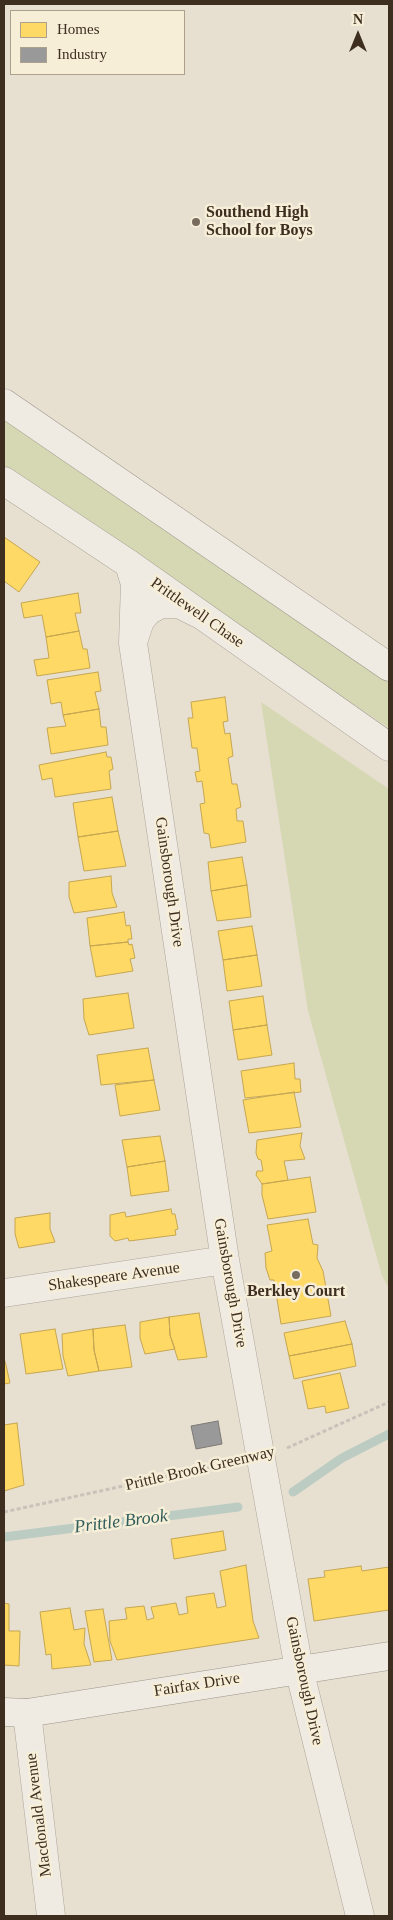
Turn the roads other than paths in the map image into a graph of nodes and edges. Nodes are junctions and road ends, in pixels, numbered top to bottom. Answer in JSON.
{"nodes":[{"id":1,"x":4,"y":403,"type":"edge"},
{"id":2,"x":4,"y":481,"type":"edge"},
{"id":3,"x":128,"y":564,"type":"junction"},
{"id":4,"x":197,"y":613,"type":"junction"},
{"id":5,"x":133,"y":643,"type":"junction"},
{"id":6,"x":389,"y":667,"type":"edge"},
{"id":7,"x":389,"y":747,"type":"edge"},
{"id":8,"x":225,"y":1260,"type":"junction"},
{"id":9,"x":4,"y":1293,"type":"edge"},
{"id":10,"x":389,"y":1656,"type":"edge"},
{"id":11,"x":300,"y":1669,"type":"junction"},
{"id":12,"x":15,"y":1712,"type":"edge"},
{"id":13,"x":51,"y":1916,"type":"edge"},
{"id":14,"x":360,"y":1916,"type":"edge"}],
"edges":[{"from":1,"to":6,"type":"street"},
{"from":2,"to":3,"type":"street","name":"Prittlewell Chase"},
{"from":3,"to":4,"type":"street","name":"Prittlewell Chase"},
{"from":3,"to":5,"type":"street","name":"Gainsborough Drive"},
{"from":4,"to":5,"type":"street","name":"Gainsborough Drive"},
{"from":4,"to":7,"type":"street","name":"Prittlewell Chase"},
{"from":5,"to":8,"type":"street","name":"Gainsborough Drive"},
{"from":8,"to":9,"type":"street","name":"Shakespeare Avenue"},
{"from":8,"to":11,"type":"street","name":"Gainsborough Drive"},
{"from":10,"to":11,"type":"street","name":"Fairfax Drive"},
{"from":11,"to":12,"type":"street","name":"Fairfax Drive"},
{"from":11,"to":14,"type":"street","name":"Gainsborough Drive"},
{"from":12,"to":13,"type":"street","name":"Macdonald Avenue"}]}
